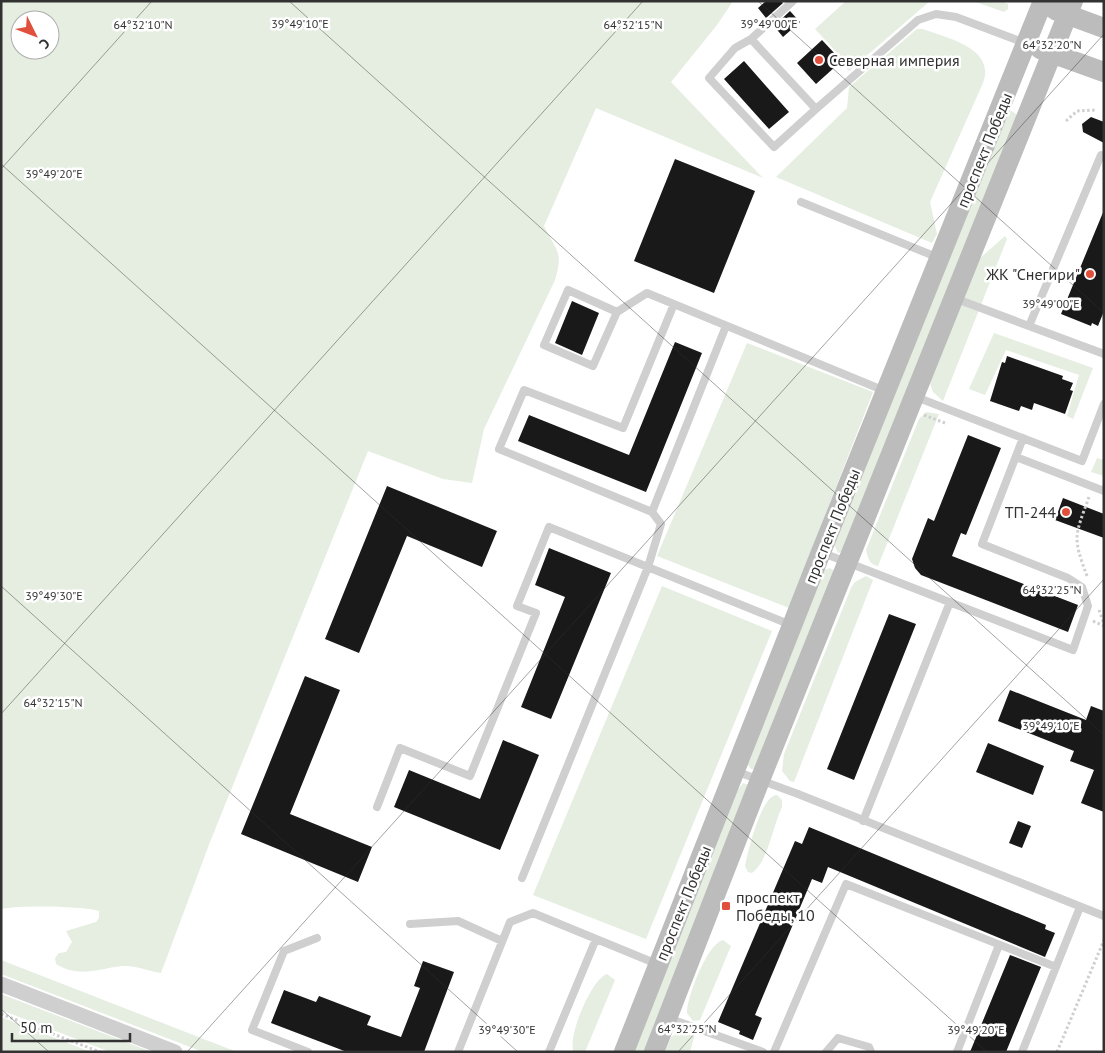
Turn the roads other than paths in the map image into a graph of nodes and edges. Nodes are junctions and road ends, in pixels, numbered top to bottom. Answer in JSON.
{"nodes":[{"id":1,"x":793,"y":1,"type":"edge"},
{"id":2,"x":1040,"y":3,"type":"edge"},
{"id":3,"x":1070,"y":8,"type":"edge"},
{"id":4,"x":1104,"y":28,"type":"edge"},
{"id":5,"x":751,"y":39,"type":"junction"},
{"id":6,"x":1026,"y":44,"type":"junction"},
{"id":7,"x":1053,"y":53,"type":"junction"},
{"id":8,"x":1104,"y":72,"type":"edge"},
{"id":9,"x":816,"y":109,"type":"junction"},
{"id":10,"x":1104,"y":156,"type":"edge"},
{"id":11,"x":801,"y":202,"type":"dead end"},
{"id":12,"x":940,"y":259,"type":"junction"},
{"id":13,"x":954,"y":298,"type":"junction"},
{"id":14,"x":674,"y":304,"type":"junction"},
{"id":15,"x":617,"y":312,"type":"junction"},
{"id":16,"x":726,"y":326,"type":"junction"},
{"id":17,"x":1029,"y":326,"type":"junction"},
{"id":18,"x":1104,"y":354,"type":"edge"},
{"id":19,"x":886,"y":391,"type":"junction"},
{"id":20,"x":915,"y":404,"type":"junction"},
{"id":21,"x":1104,"y":404,"type":"edge"},
{"id":22,"x":1023,"y":438,"type":"junction"},
{"id":23,"x":1016,"y":457,"type":"junction"},
{"id":24,"x":1104,"y":491,"type":"edge"},
{"id":25,"x":652,"y":512,"type":"junction"},
{"id":26,"x":821,"y":552,"type":"junction"},
{"id":27,"x":848,"y":562,"type":"junction"},
{"id":28,"x":648,"y":567,"type":"junction"},
{"id":29,"x":950,"y":602,"type":"junction"},
{"id":30,"x":792,"y":626,"type":"junction"},
{"id":31,"x":735,"y":771,"type":"junction"},
{"id":32,"x":760,"y":780,"type":"junction"},
{"id":33,"x":377,"y":807,"type":"dead end"},
{"id":34,"x":863,"y":821,"type":"junction"},
{"id":35,"x":522,"y":878,"type":"dead end"},
{"id":36,"x":1080,"y":907,"type":"junction"},
{"id":37,"x":1104,"y":916,"type":"edge"},
{"id":38,"x":410,"y":924,"type":"dead end"},
{"id":39,"x":317,"y":938,"type":"dead end"},
{"id":40,"x":596,"y":939,"type":"junction"},
{"id":41,"x":502,"y":941,"type":"junction"},
{"id":42,"x":999,"y":945,"type":"junction"},
{"id":43,"x":659,"y":965,"type":"junction"},
{"id":44,"x":1056,"y":967,"type":"junction"},
{"id":45,"x":1,"y":984,"type":"edge"},
{"id":46,"x":668,"y":1018,"type":"junction"},
{"id":47,"x":288,"y":1044,"type":"junction"},
{"id":48,"x":175,"y":1052,"type":"edge"},
{"id":49,"x":284,"y":1052,"type":"edge"},
{"id":50,"x":308,"y":1052,"type":"edge"},
{"id":51,"x":458,"y":1052,"type":"edge"},
{"id":52,"x":549,"y":1052,"type":"edge"},
{"id":53,"x":624,"y":1052,"type":"edge"},
{"id":54,"x":654,"y":1052,"type":"edge"},
{"id":55,"x":763,"y":1052,"type":"edge"},
{"id":56,"x":774,"y":1052,"type":"edge"},
{"id":57,"x":826,"y":1052,"type":"edge"},
{"id":58,"x":871,"y":1052,"type":"edge"},
{"id":59,"x":957,"y":1052,"type":"edge"},
{"id":60,"x":1022,"y":1052,"type":"edge"}],
"edges":[{"from":1,"to":5,"type":"lane"},
{"from":2,"to":3,"type":"main road"},
{"from":2,"to":6,"type":"main road","name":"проспект Победы"},
{"from":3,"to":4,"type":"main road"},
{"from":3,"to":7,"type":"main road","name":"проспект Победы"},
{"from":5,"to":9,"type":"lane"},
{"from":5,"to":9,"type":"lane"},
{"from":6,"to":7,"type":"main road"},
{"from":6,"to":9,"type":"lane"},
{"from":6,"to":12,"type":"main road","name":"проспект Победы"},
{"from":7,"to":8,"type":"main road"},
{"from":7,"to":13,"type":"main road","name":"проспект Победы"},
{"from":10,"to":17,"type":"lane"},
{"from":11,"to":12,"type":"lane"},
{"from":12,"to":19,"type":"main road","name":"проспект Победы"},
{"from":13,"to":17,"type":"lane"},
{"from":13,"to":20,"type":"main road","name":"проспект Победы"},
{"from":14,"to":15,"type":"lane"},
{"from":14,"to":16,"type":"lane"},
{"from":14,"to":25,"type":"lane"},
{"from":15,"to":15,"type":"lane"},
{"from":16,"to":19,"type":"lane"},
{"from":16,"to":25,"type":"lane"},
{"from":17,"to":18,"type":"lane"},
{"from":19,"to":26,"type":"main road","name":"проспект Победы"},
{"from":20,"to":22,"type":"lane"},
{"from":20,"to":27,"type":"main road","name":"проспект Победы"},
{"from":21,"to":22,"type":"lane"},
{"from":22,"to":23,"type":"lane"},
{"from":23,"to":24,"type":"lane"},
{"from":23,"to":29,"type":"lane"},
{"from":25,"to":28,"type":"lane"},
{"from":26,"to":27,"type":"lane"},
{"from":26,"to":30,"type":"main road","name":"проспект Победы"},
{"from":27,"to":29,"type":"lane"},
{"from":27,"to":32,"type":"main road","name":"проспект Победы"},
{"from":28,"to":30,"type":"lane"},
{"from":28,"to":33,"type":"lane"},
{"from":28,"to":35,"type":"lane"},
{"from":29,"to":34,"type":"lane"},
{"from":30,"to":31,"type":"main road","name":"проспект Победы"},
{"from":31,"to":32,"type":"lane"},
{"from":31,"to":43,"type":"main road","name":"проспект Победы"},
{"from":32,"to":34,"type":"lane"},
{"from":32,"to":46,"type":"main road","name":"проспект Победы"},
{"from":34,"to":36,"type":"lane"},
{"from":36,"to":37,"type":"lane"},
{"from":36,"to":44,"type":"lane"},
{"from":38,"to":41,"type":"lane"},
{"from":39,"to":47,"type":"lane"},
{"from":40,"to":41,"type":"lane"},
{"from":40,"to":43,"type":"lane"},
{"from":40,"to":52,"type":"lane"},
{"from":41,"to":51,"type":"lane"},
{"from":42,"to":44,"type":"lane"},
{"from":42,"to":56,"type":"lane"},
{"from":42,"to":59,"type":"lane"},
{"from":43,"to":53,"type":"main road","name":"проспект Победы"},
{"from":44,"to":60,"type":"lane"},
{"from":45,"to":48,"type":"street"},
{"from":46,"to":54,"type":"main road","name":"проспект Победы"},
{"from":46,"to":55,"type":"lane"},
{"from":47,"to":49,"type":"lane"},
{"from":47,"to":50,"type":"lane"},
{"from":57,"to":58,"type":"lane"}]}
